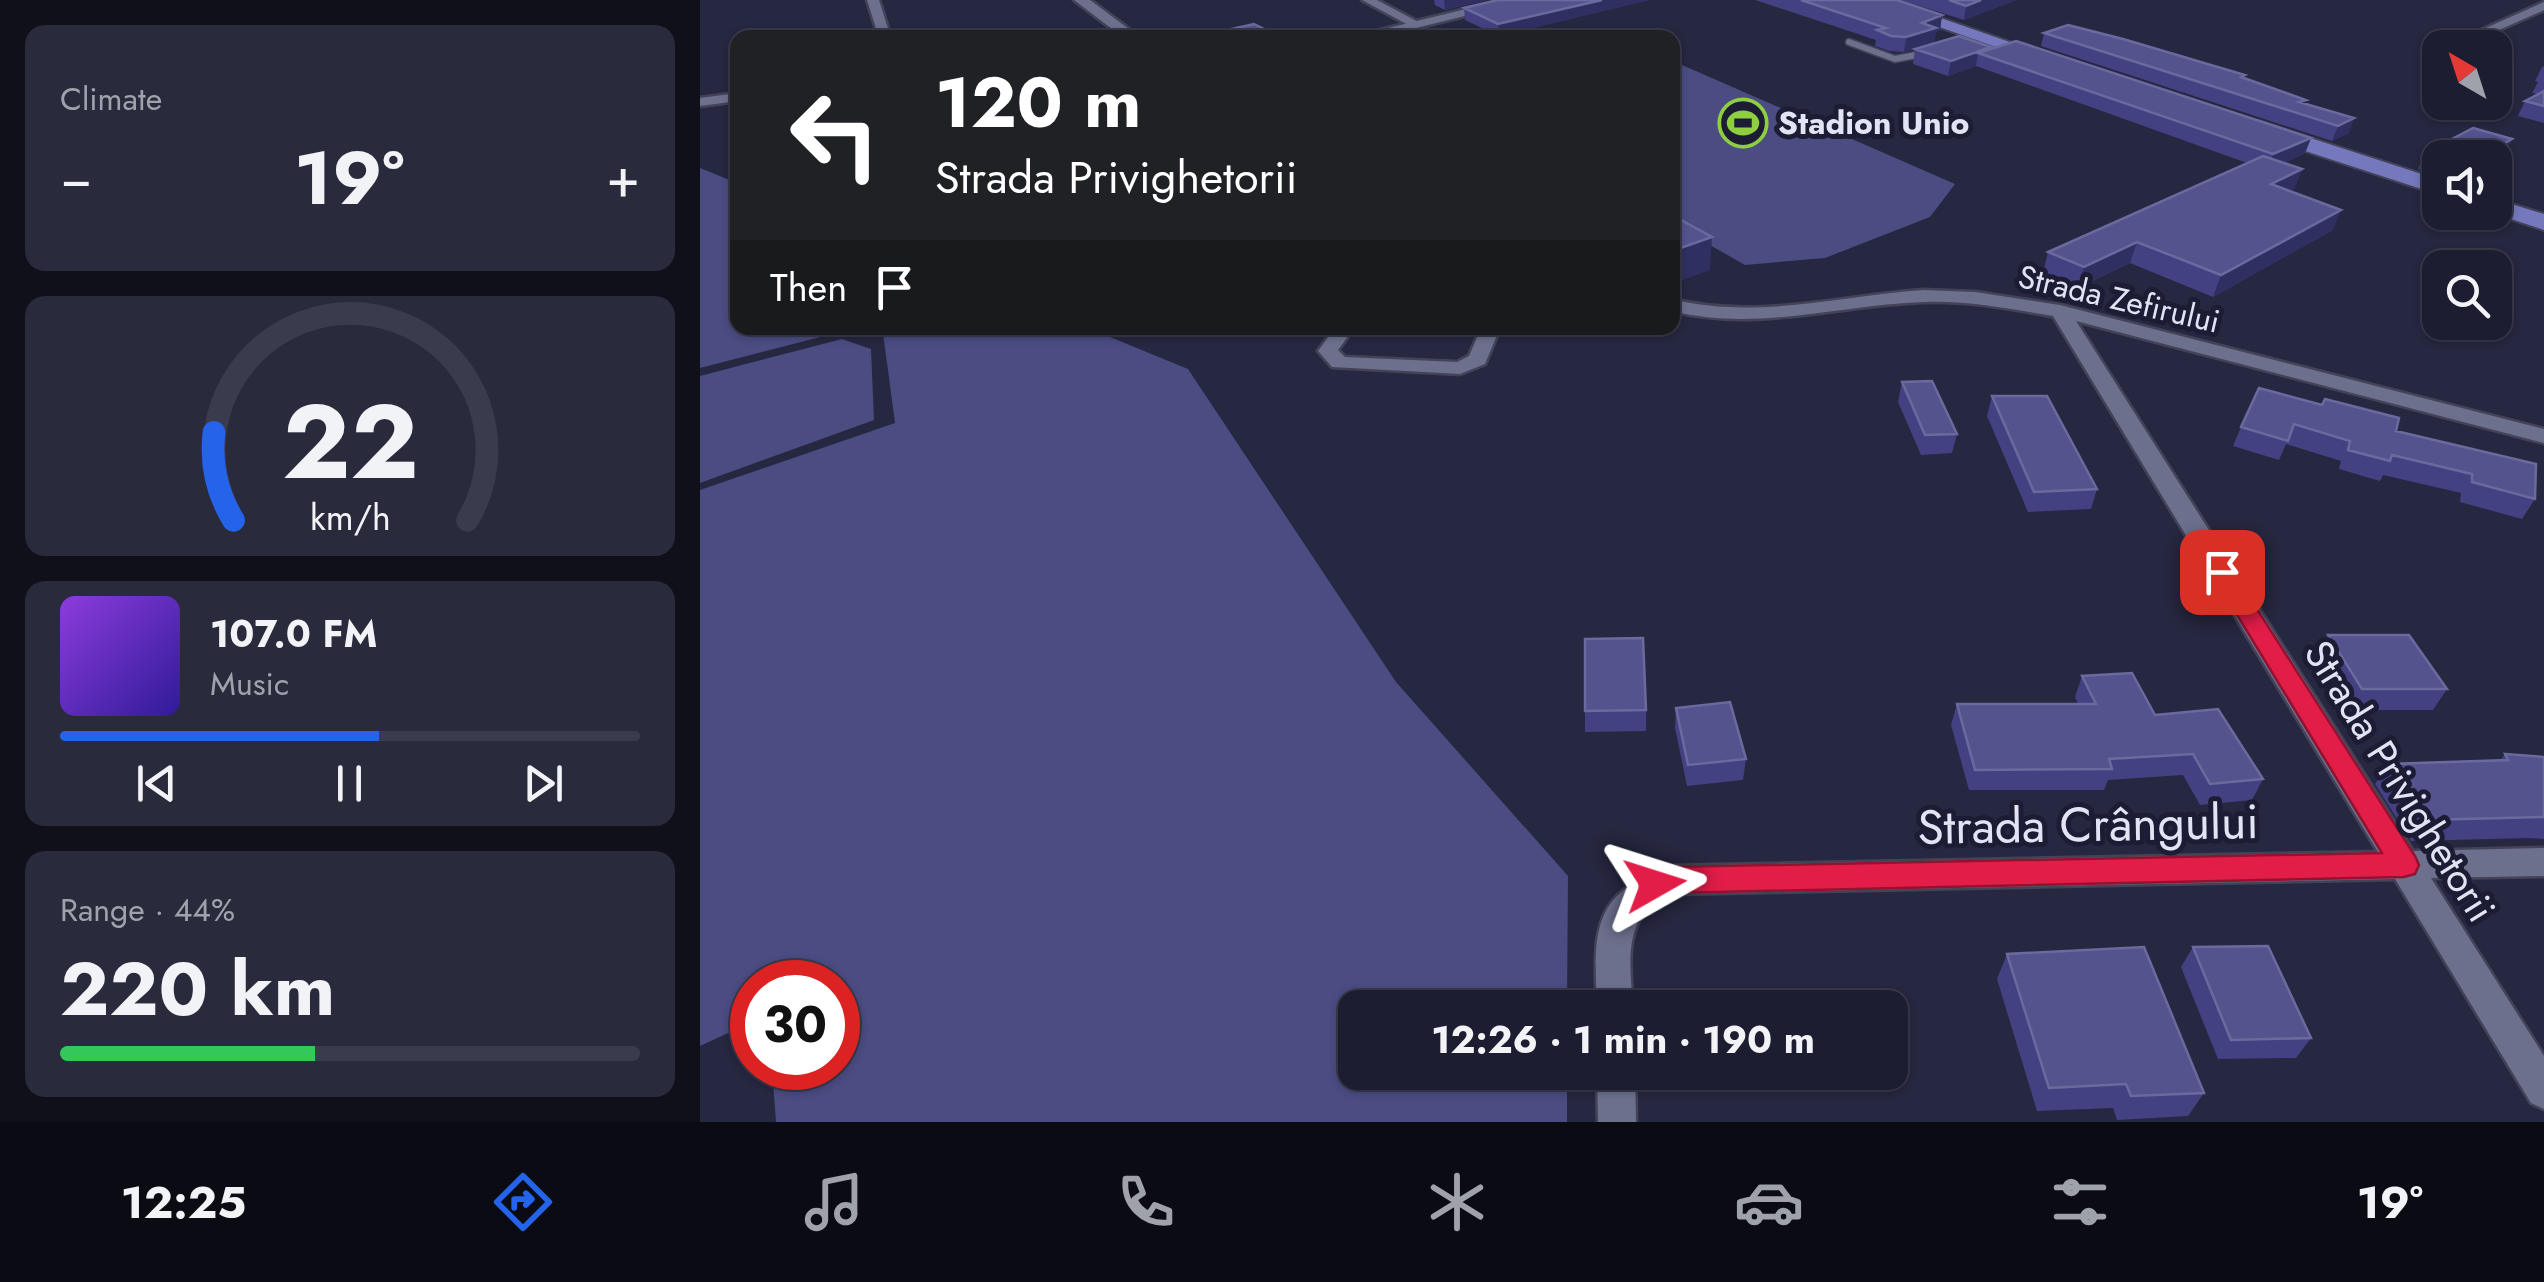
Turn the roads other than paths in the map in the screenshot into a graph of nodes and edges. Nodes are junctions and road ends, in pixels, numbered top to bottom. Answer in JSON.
{"nodes":[{"id":1,"x":873,"y":0,"type":"edge"},
{"id":2,"x":1082,"y":0,"type":"edge"},
{"id":3,"x":1368,"y":0,"type":"edge"},
{"id":4,"x":1522,"y":0,"type":"edge"},
{"id":5,"x":1872,"y":0,"type":"edge"},
{"id":6,"x":2544,"y":6,"type":"edge"},
{"id":7,"x":1416,"y":24,"type":"junction"},
{"id":8,"x":882,"y":30,"type":"edge"},
{"id":9,"x":1123,"y":30,"type":"edge"},
{"id":10,"x":1389,"y":30,"type":"edge"},
{"id":11,"x":2488,"y":30,"type":"edge"},
{"id":12,"x":1849,"y":42,"type":"dead end"},
{"id":13,"x":1936,"y":50,"type":"edge"},
{"id":14,"x":2071,"y":66,"type":"edge"},
{"id":15,"x":730,"y":98,"type":"edge"},
{"id":16,"x":700,"y":102,"type":"edge"},
{"id":17,"x":2234,"y":120,"type":"edge"},
{"id":18,"x":2422,"y":182,"type":"edge"},
{"id":19,"x":2512,"y":212,"type":"edge"},
{"id":20,"x":2544,"y":222,"type":"edge"},
{"id":21,"x":1680,"y":307,"type":"edge"},
{"id":22,"x":2060,"y":311,"type":"junction"},
{"id":23,"x":1339,"y":335,"type":"edge"},
{"id":24,"x":1487,"y":335,"type":"edge"},
{"id":25,"x":2544,"y":436,"type":"edge"},
{"id":26,"x":2544,"y":862,"type":"edge"},
{"id":27,"x":2404,"y":865,"type":"junction"},
{"id":28,"x":1615,"y":990,"type":"edge"},
{"id":29,"x":1617,"y":1090,"type":"edge"},
{"id":30,"x":2544,"y":1090,"type":"edge"},
{"id":31,"x":1618,"y":1122,"type":"edge"}],
"edges":[{"from":1,"to":8,"type":"street"},
{"from":2,"to":9,"type":"street"},
{"from":3,"to":7,"type":"street"},
{"from":4,"to":7,"type":"street"},
{"from":5,"to":14,"type":"main road"},
{"from":6,"to":11,"type":"street"},
{"from":7,"to":10,"type":"street"},
{"from":12,"to":13,"type":"lane"},
{"from":15,"to":16,"type":"street"},
{"from":17,"to":18,"type":"main road"},
{"from":19,"to":20,"type":"main road"},
{"from":21,"to":22,"type":"street","name":"Strada Zefirului"},
{"from":22,"to":25,"type":"street","name":"Strada Zefirului"},
{"from":22,"to":27,"type":"street","name":"Strada Privighetorii"},
{"from":23,"to":24,"type":"street"},
{"from":26,"to":27,"type":"street","name":"Strada Crângului"},
{"from":27,"to":28,"type":"street","name":"Strada Crângului"},
{"from":27,"to":30,"type":"street","name":"Strada Privighetorii"},
{"from":29,"to":31,"type":"street"}]}
